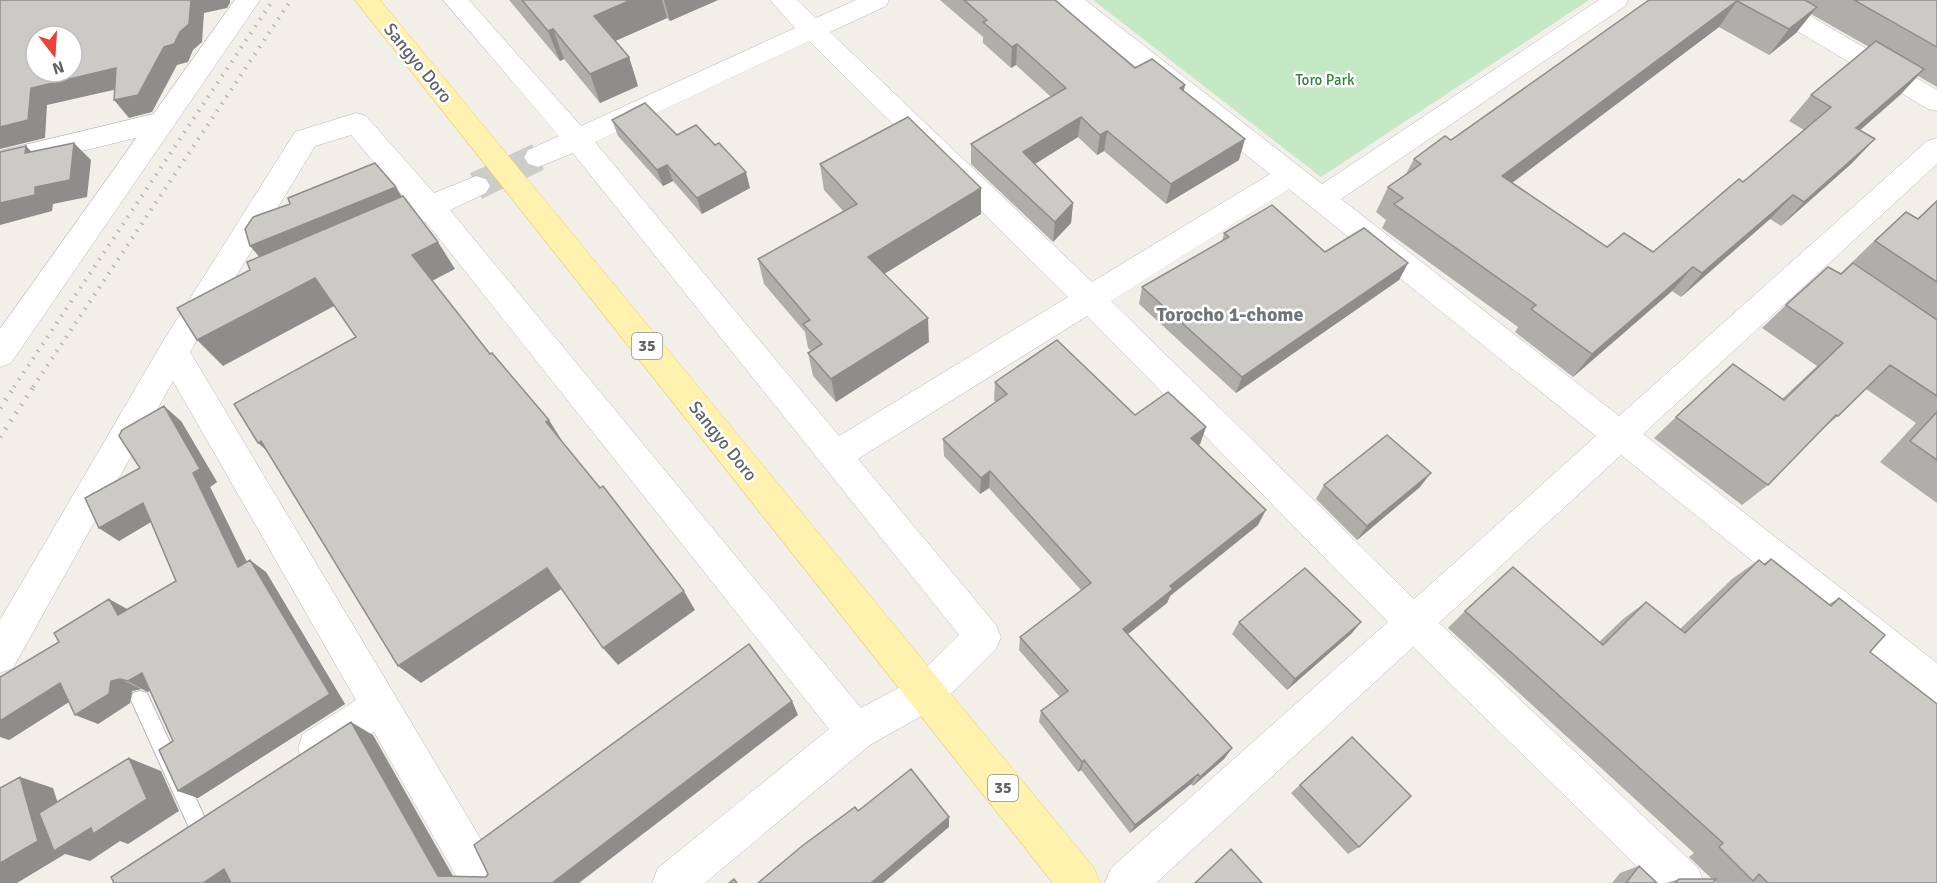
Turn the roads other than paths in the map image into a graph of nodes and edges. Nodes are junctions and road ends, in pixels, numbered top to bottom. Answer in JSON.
{"nodes":[{"id":1,"x":248,"y":0,"type":"edge"},
{"id":2,"x":367,"y":0,"type":"edge"},
{"id":3,"x":455,"y":0,"type":"edge"},
{"id":4,"x":782,"y":0,"type":"edge"},
{"id":5,"x":878,"y":0,"type":"edge"},
{"id":6,"x":1069,"y":0,"type":"edge"},
{"id":7,"x":1616,"y":0,"type":"edge"},
{"id":8,"x":1764,"y":0,"type":"edge"},
{"id":9,"x":812,"y":29,"type":"junction"},
{"id":10,"x":1937,"y":102,"type":"edge"},
{"id":11,"x":162,"y":122,"type":"junction"},
{"id":12,"x":577,"y":139,"type":"junction"},
{"id":13,"x":1937,"y":148,"type":"edge"},
{"id":14,"x":538,"y":157,"type":"tunnel mouth"},
{"id":15,"x":0,"y":161,"type":"edge"},
{"id":16,"x":1290,"y":175,"type":"junction"},
{"id":17,"x":476,"y":186,"type":"tunnel mouth"},
{"id":18,"x":1321,"y":199,"type":"junction"},
{"id":19,"x":430,"y":208,"type":"junction"},
{"id":20,"x":387,"y":226,"type":"edge"},
{"id":21,"x":1814,"y":259,"type":"junction"},
{"id":22,"x":1842,"y":279,"type":"edge"},
{"id":23,"x":247,"y":284,"type":"edge"},
{"id":24,"x":1088,"y":297,"type":"junction"},
{"id":25,"x":204,"y":302,"type":"junction"},
{"id":26,"x":173,"y":352,"type":"junction"},
{"id":27,"x":0,"y":354,"type":"edge"},
{"id":28,"x":1621,"y":434,"type":"junction"},
{"id":29,"x":835,"y":456,"type":"junction"},
{"id":30,"x":1414,"y":622,"type":"junction"},
{"id":31,"x":0,"y":655,"type":"edge"},
{"id":32,"x":1937,"y":686,"type":"edge"},
{"id":33,"x":926,"y":693,"type":"junction"},
{"id":34,"x":140,"y":700,"type":"dead end"},
{"id":35,"x":380,"y":706,"type":"junction"},
{"id":36,"x":856,"y":732,"type":"junction"},
{"id":37,"x":284,"y":769,"type":"edge"},
{"id":38,"x":198,"y":825,"type":"edge"},
{"id":39,"x":483,"y":883,"type":"edge"},
{"id":40,"x":673,"y":883,"type":"edge"},
{"id":41,"x":1079,"y":883,"type":"edge"},
{"id":42,"x":1126,"y":883,"type":"edge"},
{"id":43,"x":1683,"y":883,"type":"edge"}],
"edges":[{"from":1,"to":11,"type":"street"},
{"from":2,"to":33,"type":"main road","name":"Sangyo Doro","number":"35"},
{"from":3,"to":12,"type":"street"},
{"from":4,"to":9,"type":"street"},
{"from":5,"to":9,"type":"street"},
{"from":6,"to":16,"type":"street"},
{"from":7,"to":18,"type":"street"},
{"from":8,"to":10,"type":"street"},
{"from":9,"to":12,"type":"street"},
{"from":9,"to":24,"type":"street"},
{"from":11,"to":15,"type":"street"},
{"from":11,"to":27,"type":"street"},
{"from":12,"to":14,"type":"street"},
{"from":12,"to":29,"type":"street"},
{"from":13,"to":21,"type":"street"},
{"from":16,"to":18,"type":"street"},
{"from":16,"to":24,"type":"street"},
{"from":17,"to":19,"type":"street"},
{"from":18,"to":28,"type":"street"},
{"from":19,"to":20,"type":"street"},
{"from":19,"to":25,"type":"street"},
{"from":19,"to":36,"type":"street"},
{"from":21,"to":22,"type":"street"},
{"from":21,"to":28,"type":"street"},
{"from":23,"to":25,"type":"street"},
{"from":24,"to":29,"type":"street"},
{"from":24,"to":30,"type":"street"},
{"from":25,"to":26,"type":"street"},
{"from":26,"to":31,"type":"street"},
{"from":26,"to":35,"type":"street"},
{"from":28,"to":30,"type":"street"},
{"from":28,"to":32,"type":"street"},
{"from":29,"to":33,"type":"street"},
{"from":30,"to":42,"type":"street"},
{"from":30,"to":43,"type":"street"},
{"from":33,"to":36,"type":"street"},
{"from":33,"to":41,"type":"main road","name":"Sangyo Doro","number":"35"},
{"from":34,"to":38,"type":"lane"},
{"from":35,"to":37,"type":"street"},
{"from":35,"to":39,"type":"street"},
{"from":36,"to":40,"type":"street"}]}
